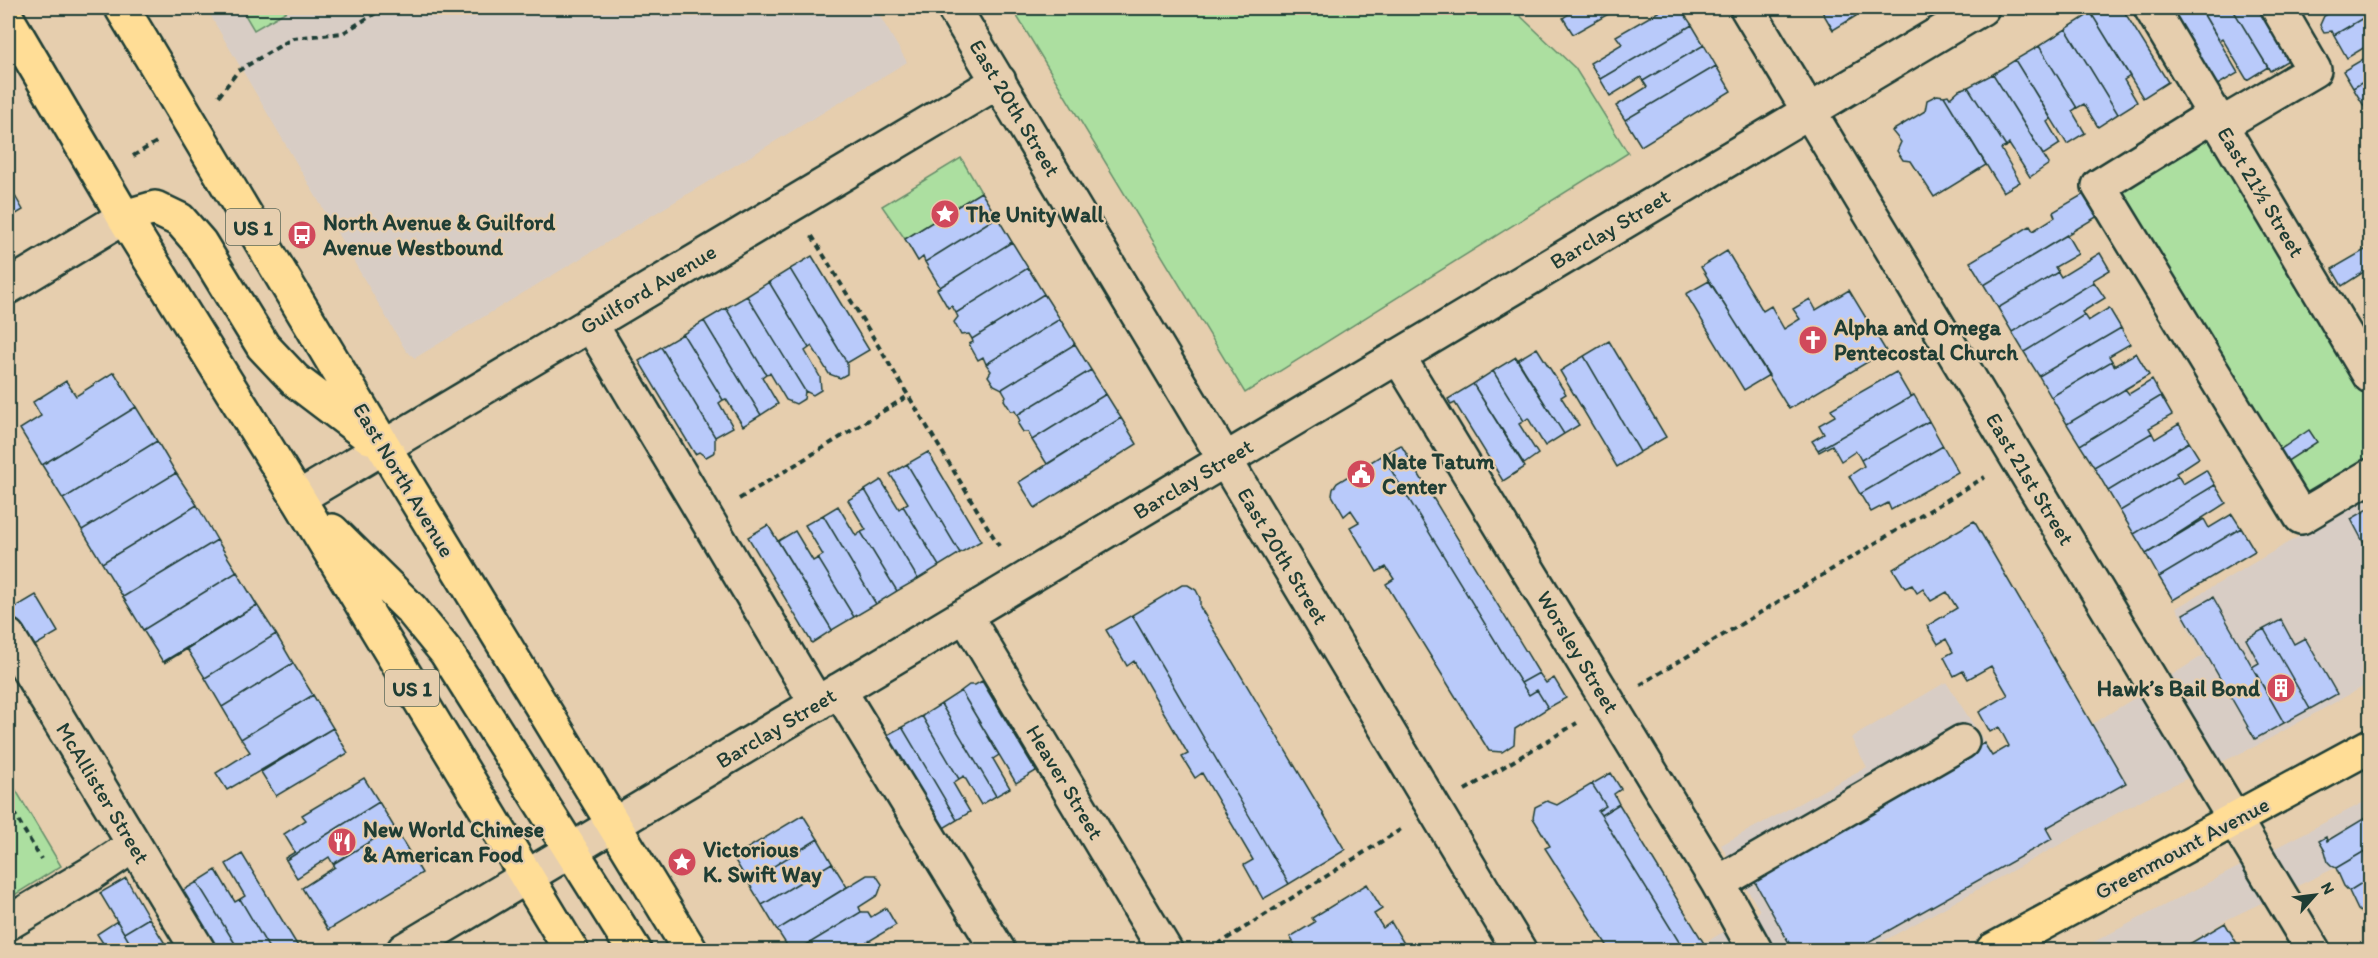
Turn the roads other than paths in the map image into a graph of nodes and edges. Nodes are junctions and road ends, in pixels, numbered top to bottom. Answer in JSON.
{"nodes":[{"id":1,"x":122,"y":8,"type":"edge"},
{"id":2,"x":954,"y":8,"type":"edge"},
{"id":3,"x":1747,"y":8,"type":"edge"},
{"id":4,"x":1982,"y":8,"type":"edge"},
{"id":5,"x":2151,"y":8,"type":"edge"},
{"id":6,"x":2278,"y":8,"type":"edge"},
{"id":7,"x":8,"y":20,"type":"edge"},
{"id":8,"x":999,"y":81,"type":"junction"},
{"id":9,"x":1809,"y":111,"type":"junction"},
{"id":10,"x":2218,"y":119,"type":"junction"},
{"id":11,"x":124,"y":218,"type":"junction"},
{"id":12,"x":8,"y":287,"type":"edge"},
{"id":13,"x":590,"y":323,"type":"junction"},
{"id":14,"x":1398,"y":356,"type":"junction"},
{"id":15,"x":2370,"y":376,"type":"edge"},
{"id":16,"x":384,"y":447,"type":"junction"},
{"id":17,"x":1225,"y":459,"type":"junction"},
{"id":18,"x":2370,"y":476,"type":"edge"},
{"id":19,"x":298,"y":498,"type":"junction"},
{"id":20,"x":965,"y":615,"type":"junction"},
{"id":21,"x":8,"y":636,"type":"edge"},
{"id":22,"x":828,"y":697,"type":"junction"},
{"id":23,"x":1962,"y":742,"type":"dead end"},
{"id":24,"x":2370,"y":746,"type":"edge"},
{"id":25,"x":2235,"y":820,"type":"junction"},
{"id":26,"x":613,"y":825,"type":"junction"},
{"id":27,"x":134,"y":845,"type":"junction"},
{"id":28,"x":571,"y":850,"type":"junction"},
{"id":29,"x":525,"y":878,"type":"junction"},
{"id":30,"x":1718,"y":883,"type":"junction"},
{"id":31,"x":8,"y":923,"type":"edge"},
{"id":32,"x":2030,"y":942,"type":"edge"},
{"id":33,"x":198,"y":951,"type":"edge"},
{"id":34,"x":404,"y":951,"type":"edge"},
{"id":35,"x":571,"y":951,"type":"edge"},
{"id":36,"x":634,"y":951,"type":"edge"},
{"id":37,"x":690,"y":951,"type":"edge"},
{"id":38,"x":998,"y":951,"type":"edge"},
{"id":39,"x":1165,"y":951,"type":"edge"},
{"id":40,"x":1519,"y":951,"type":"edge"},
{"id":41,"x":1755,"y":951,"type":"edge"},
{"id":42,"x":1993,"y":951,"type":"edge"},
{"id":43,"x":2313,"y":951,"type":"edge"}],
"edges":[{"from":1,"to":16,"type":"main road","name":"East North Avenue","number":"US 1"},
{"from":2,"to":8,"type":"street","name":"East 20th Street"},
{"from":3,"to":9,"type":"street","name":"East 21st Street"},
{"from":4,"to":9,"type":"street","name":"Barclay Street"},
{"from":5,"to":10,"type":"street","name":"East 21½ Street"},
{"from":6,"to":10,"type":"street"},
{"from":7,"to":11,"type":"main road","number":"US 1"},
{"from":8,"to":13,"type":"street","name":"Guilford Avenue"},
{"from":8,"to":17,"type":"street","name":"East 20th Street"},
{"from":9,"to":14,"type":"street","name":"Barclay Street"},
{"from":9,"to":25,"type":"street","name":"East 21st Street"},
{"from":10,"to":15,"type":"street","name":"East 21½ Street"},
{"from":10,"to":18,"type":"street"},
{"from":11,"to":12,"type":"street"},
{"from":11,"to":16,"type":"main road"},
{"from":11,"to":19,"type":"main road","number":"US 1"},
{"from":13,"to":16,"type":"street","name":"Guilford Avenue"},
{"from":13,"to":22,"type":"street"},
{"from":14,"to":17,"type":"street","name":"Barclay Street"},
{"from":14,"to":30,"type":"street","name":"Worsley Street"},
{"from":16,"to":19,"type":"street","name":"Guilford Avenue"},
{"from":16,"to":26,"type":"main road","name":"East North Avenue","number":"US 1"},
{"from":17,"to":20,"type":"street","name":"Barclay Street"},
{"from":17,"to":40,"type":"street","name":"East 20th Street"},
{"from":19,"to":28,"type":"main road"},
{"from":19,"to":29,"type":"main road","number":"US 1"},
{"from":20,"to":22,"type":"street","name":"Barclay Street"},
{"from":20,"to":39,"type":"street","name":"Heaver Street"},
{"from":21,"to":27,"type":"street","name":"McAllister Street"},
{"from":22,"to":26,"type":"street","name":"Barclay Street"},
{"from":22,"to":38,"type":"street"},
{"from":23,"to":30,"type":"street"},
{"from":24,"to":25,"type":"main road","name":"Greenmount Avenue"},
{"from":25,"to":32,"type":"main road","name":"Greenmount Avenue"},
{"from":25,"to":43,"type":"street","name":"East 21st Street"},
{"from":26,"to":28,"type":"street","name":"Barclay Street"},
{"from":26,"to":37,"type":"main road","name":"East North Avenue","number":"US 1"},
{"from":27,"to":31,"type":"street"},
{"from":27,"to":33,"type":"street","name":"McAllister Street"},
{"from":28,"to":29,"type":"street","name":"Barclay Street"},
{"from":28,"to":36,"type":"main road"},
{"from":29,"to":34,"type":"street","name":"Barclay Street"},
{"from":29,"to":35,"type":"main road","number":"US 1"},
{"from":30,"to":41,"type":"street","name":"Worsley Street"},
{"from":32,"to":42,"type":"main road","name":"Greenmount Avenue"}]}
